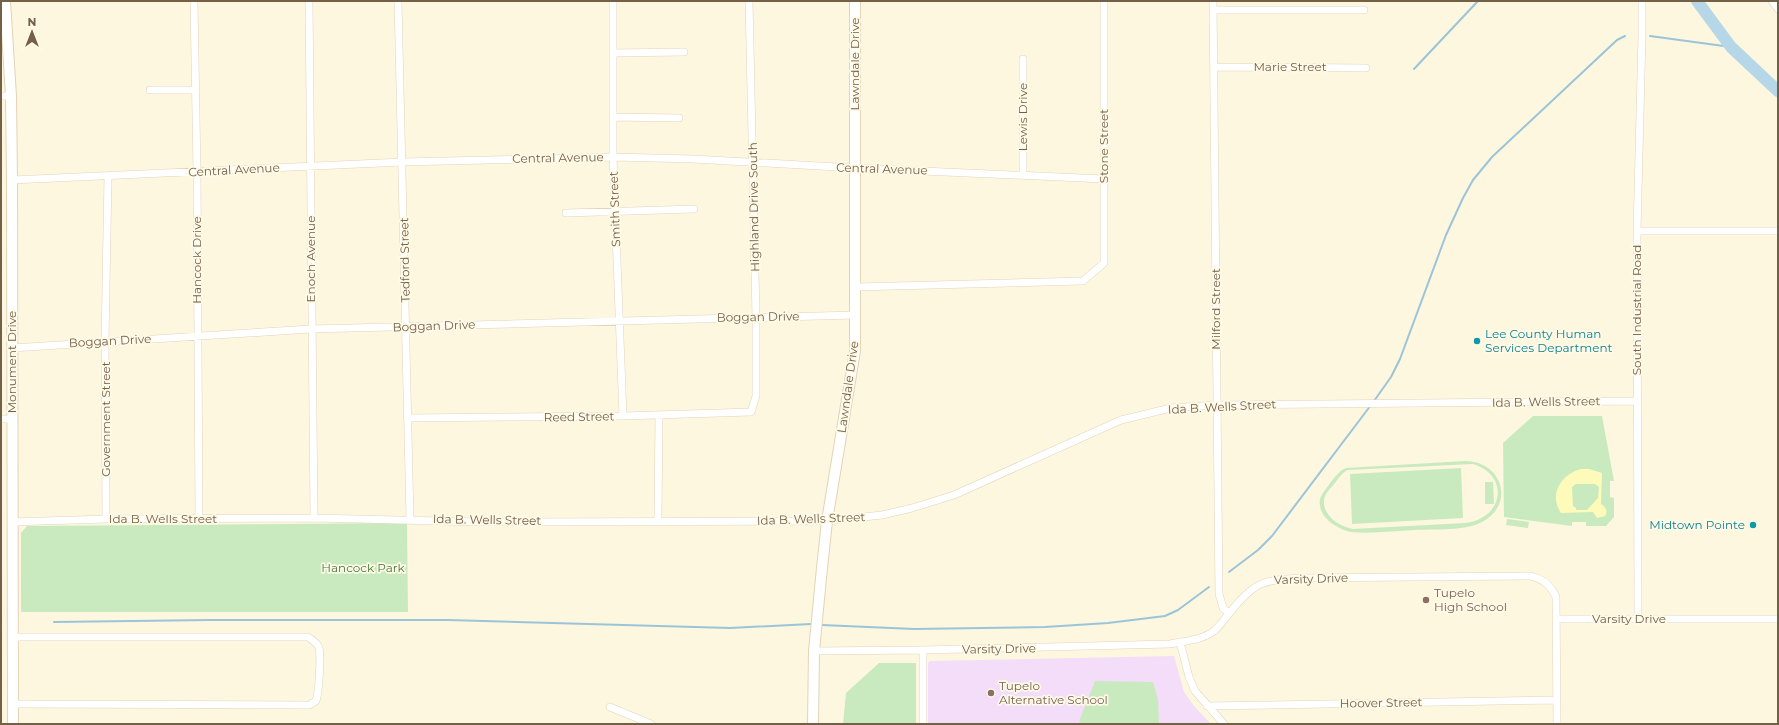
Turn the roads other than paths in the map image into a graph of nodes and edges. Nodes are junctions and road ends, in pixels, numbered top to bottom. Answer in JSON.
{"nodes":[{"id":1,"x":5,"y":1,"type":"edge"},
{"id":2,"x":194,"y":1,"type":"edge"},
{"id":3,"x":308,"y":1,"type":"edge"},
{"id":4,"x":398,"y":1,"type":"edge"},
{"id":5,"x":612,"y":1,"type":"edge"},
{"id":6,"x":749,"y":1,"type":"edge"},
{"id":7,"x":855,"y":1,"type":"edge"},
{"id":8,"x":1104,"y":1,"type":"edge"},
{"id":9,"x":1213,"y":1,"type":"edge"},
{"id":10,"x":1642,"y":1,"type":"edge"},
{"id":11,"x":1772,"y":1,"type":"edge"},
{"id":12,"x":1778,"y":9,"type":"edge"},
{"id":13,"x":1213,"y":10,"type":"junction"},
{"id":14,"x":1364,"y":10,"type":"dead end"},
{"id":15,"x":684,"y":52,"type":"dead end"},
{"id":16,"x":613,"y":53,"type":"junction"},
{"id":17,"x":1023,"y":59,"type":"dead end"},
{"id":18,"x":1214,"y":67,"type":"junction"},
{"id":19,"x":1366,"y":68,"type":"dead end"},
{"id":20,"x":150,"y":90,"type":"dead end"},
{"id":21,"x":196,"y":90,"type":"junction"},
{"id":22,"x":6,"y":96,"type":"edge"},
{"id":23,"x":613,"y":118,"type":"junction"},
{"id":24,"x":679,"y":118,"type":"dead end"},
{"id":25,"x":613,"y":157,"type":"junction"},
{"id":26,"x":403,"y":162,"type":"junction"},
{"id":27,"x":753,"y":163,"type":"junction"},
{"id":28,"x":312,"y":165,"type":"junction"},
{"id":29,"x":855,"y":168,"type":"junction"},
{"id":30,"x":197,"y":173,"type":"junction"},
{"id":31,"x":1023,"y":174,"type":"junction"},
{"id":32,"x":108,"y":176,"type":"junction"},
{"id":33,"x":1104,"y":179,"type":"junction"},
{"id":34,"x":12,"y":180,"type":"junction"},
{"id":35,"x":694,"y":209,"type":"dead end"},
{"id":36,"x":616,"y":212,"type":"junction"},
{"id":37,"x":566,"y":213,"type":"dead end"},
{"id":38,"x":1637,"y":231,"type":"junction"},
{"id":39,"x":1778,"y":231,"type":"edge"},
{"id":40,"x":856,"y":287,"type":"junction"},
{"id":41,"x":856,"y":315,"type":"junction"},
{"id":42,"x":756,"y":317,"type":"junction"},
{"id":43,"x":619,"y":320,"type":"junction"},
{"id":44,"x":406,"y":327,"type":"junction"},
{"id":45,"x":311,"y":329,"type":"junction"},
{"id":46,"x":198,"y":337,"type":"junction"},
{"id":47,"x":105,"y":341,"type":"junction"},
{"id":48,"x":12,"y":348,"type":"junction"},
{"id":49,"x":1637,"y":401,"type":"junction"},
{"id":50,"x":1217,"y":405,"type":"junction"},
{"id":51,"x":751,"y":412,"type":"joint"},
{"id":52,"x":658,"y":415,"type":"junction"},
{"id":53,"x":624,"y":416,"type":"junction"},
{"id":54,"x":12,"y":418,"type":"junction"},
{"id":55,"x":407,"y":418,"type":"junction"},
{"id":56,"x":1,"y":419,"type":"edge"},
{"id":57,"x":199,"y":518,"type":"junction"},
{"id":58,"x":314,"y":518,"type":"junction"},
{"id":59,"x":106,"y":519,"type":"junction"},
{"id":60,"x":410,"y":519,"type":"junction"},
{"id":61,"x":658,"y":520,"type":"junction"},
{"id":62,"x":827,"y":520,"type":"junction"},
{"id":63,"x":12,"y":522,"type":"junction"},
{"id":64,"x":1229,"y":613,"type":"junction"},
{"id":65,"x":1557,"y":619,"type":"junction"},
{"id":66,"x":1638,"y":619,"type":"junction"},
{"id":67,"x":1778,"y":619,"type":"edge"},
{"id":68,"x":14,"y":637,"type":"junction"},
{"id":69,"x":1180,"y":642,"type":"junction"},
{"id":70,"x":923,"y":650,"type":"junction"},
{"id":71,"x":814,"y":651,"type":"junction"},
{"id":72,"x":1556,"y":700,"type":"junction"},
{"id":73,"x":14,"y":704,"type":"junction"},
{"id":74,"x":1207,"y":706,"type":"junction"},
{"id":75,"x":610,"y":707,"type":"dead end"},
{"id":76,"x":13,"y":724,"type":"edge"},
{"id":77,"x":651,"y":724,"type":"edge"},
{"id":78,"x":813,"y":724,"type":"edge"},
{"id":79,"x":923,"y":724,"type":"edge"},
{"id":80,"x":1224,"y":724,"type":"edge"},
{"id":81,"x":1557,"y":724,"type":"edge"}],
"edges":[{"from":1,"to":22,"type":"street","name":"Monument Drive"},
{"from":2,"to":21,"type":"street","name":"Hancock Drive"},
{"from":3,"to":28,"type":"street","name":"Enoch Avenue"},
{"from":4,"to":26,"type":"street","name":"Tedford Street"},
{"from":5,"to":16,"type":"street","name":"Smith Street"},
{"from":6,"to":27,"type":"street","name":"Highland Drive South"},
{"from":7,"to":29,"type":"street","name":"Lawndale Drive"},
{"from":8,"to":33,"type":"street","name":"Stone Street"},
{"from":9,"to":13,"type":"street","name":"Milford Street"},
{"from":10,"to":38,"type":"street","name":"South Industrial Road"},
{"from":11,"to":12,"type":"street"},
{"from":13,"to":14,"type":"street"},
{"from":13,"to":18,"type":"street","name":"Milford Street"},
{"from":15,"to":16,"type":"street"},
{"from":16,"to":23,"type":"street","name":"Smith Street"},
{"from":17,"to":31,"type":"street","name":"Lewis Drive"},
{"from":18,"to":19,"type":"street","name":"Marie Street"},
{"from":18,"to":50,"type":"street","name":"Milford Street"},
{"from":20,"to":21,"type":"street"},
{"from":21,"to":30,"type":"street","name":"Hancock Drive"},
{"from":22,"to":34,"type":"street","name":"Monument Drive"},
{"from":23,"to":24,"type":"street"},
{"from":23,"to":25,"type":"street","name":"Smith Street"},
{"from":25,"to":26,"type":"street","name":"Central Avenue"},
{"from":25,"to":27,"type":"street","name":"Central Avenue"},
{"from":25,"to":36,"type":"street","name":"Smith Street"},
{"from":26,"to":28,"type":"street","name":"Central Avenue"},
{"from":26,"to":44,"type":"street","name":"Tedford Street"},
{"from":27,"to":29,"type":"street","name":"Central Avenue"},
{"from":27,"to":42,"type":"street","name":"Highland Drive South"},
{"from":28,"to":30,"type":"street","name":"Central Avenue"},
{"from":28,"to":45,"type":"street","name":"Enoch Avenue"},
{"from":29,"to":31,"type":"street","name":"Central Avenue"},
{"from":29,"to":40,"type":"street","name":"Lawndale Drive"},
{"from":30,"to":32,"type":"street","name":"Central Avenue"},
{"from":30,"to":46,"type":"street","name":"Hancock Drive"},
{"from":31,"to":33,"type":"street","name":"Central Avenue"},
{"from":32,"to":34,"type":"street","name":"Central Avenue"},
{"from":32,"to":47,"type":"street","name":"Government Street"},
{"from":33,"to":40,"type":"street","name":"Stone Street"},
{"from":34,"to":48,"type":"street","name":"Monument Drive"},
{"from":35,"to":36,"type":"street"},
{"from":36,"to":37,"type":"street"},
{"from":36,"to":43,"type":"street","name":"Smith Street"},
{"from":38,"to":39,"type":"street"},
{"from":38,"to":49,"type":"street","name":"South Industrial Road"},
{"from":40,"to":41,"type":"street","name":"Lawndale Drive"},
{"from":41,"to":42,"type":"street","name":"Boggan Drive"},
{"from":41,"to":62,"type":"street","name":"Lawndale Drive"},
{"from":42,"to":43,"type":"street","name":"Boggan Drive"},
{"from":42,"to":51,"type":"street","name":"Highland Drive South"},
{"from":43,"to":44,"type":"street","name":"Boggan Drive"},
{"from":43,"to":53,"type":"street","name":"Smith Street"},
{"from":44,"to":45,"type":"street","name":"Boggan Drive"},
{"from":44,"to":55,"type":"street","name":"Tedford Street"},
{"from":45,"to":46,"type":"street","name":"Boggan Drive"},
{"from":45,"to":58,"type":"street","name":"Enoch Avenue"},
{"from":46,"to":47,"type":"street","name":"Boggan Drive"},
{"from":46,"to":57,"type":"street","name":"Hancock Drive"},
{"from":47,"to":48,"type":"street","name":"Boggan Drive"},
{"from":47,"to":59,"type":"street","name":"Government Street"},
{"from":48,"to":54,"type":"street","name":"Monument Drive"},
{"from":49,"to":50,"type":"street","name":"Ida B. Wells Street"},
{"from":49,"to":66,"type":"street","name":"South Industrial Road"},
{"from":50,"to":62,"type":"street","name":"Ida B. Wells Street"},
{"from":50,"to":64,"type":"street","name":"Milford Street"},
{"from":51,"to":52,"type":"street","name":"Reed Street"},
{"from":52,"to":53,"type":"street","name":"Reed Street"},
{"from":52,"to":61,"type":"street"},
{"from":53,"to":55,"type":"street","name":"Reed Street"},
{"from":54,"to":56,"type":"street"},
{"from":54,"to":63,"type":"street","name":"Monument Drive"},
{"from":55,"to":60,"type":"street","name":"Tedford Street"},
{"from":57,"to":58,"type":"street","name":"Ida B. Wells Street"},
{"from":57,"to":59,"type":"street","name":"Ida B. Wells Street"},
{"from":58,"to":60,"type":"street","name":"Ida B. Wells Street"},
{"from":59,"to":63,"type":"street","name":"Ida B. Wells Street"},
{"from":60,"to":61,"type":"street","name":"Ida B. Wells Street"},
{"from":61,"to":62,"type":"street","name":"Ida B. Wells Street"},
{"from":62,"to":71,"type":"street","name":"Lawndale Drive"},
{"from":63,"to":68,"type":"street","name":"Monument Drive"},
{"from":64,"to":65,"type":"street","name":"Varsity Drive"},
{"from":64,"to":69,"type":"street","name":"Varsity Drive"},
{"from":65,"to":66,"type":"street","name":"Varsity Drive"},
{"from":65,"to":72,"type":"street"},
{"from":66,"to":67,"type":"street","name":"Varsity Drive"},
{"from":68,"to":73,"type":"street","name":"Monument Drive"},
{"from":68,"to":73,"type":"street"},
{"from":69,"to":70,"type":"street","name":"Varsity Drive"},
{"from":69,"to":74,"type":"street"},
{"from":70,"to":71,"type":"street","name":"Varsity Drive"},
{"from":70,"to":79,"type":"street"},
{"from":71,"to":78,"type":"street","name":"Lawndale Drive"},
{"from":72,"to":74,"type":"street","name":"Hoover Street"},
{"from":72,"to":81,"type":"street"},
{"from":73,"to":76,"type":"street","name":"Monument Drive"},
{"from":74,"to":80,"type":"street"},
{"from":75,"to":77,"type":"street"}]}
